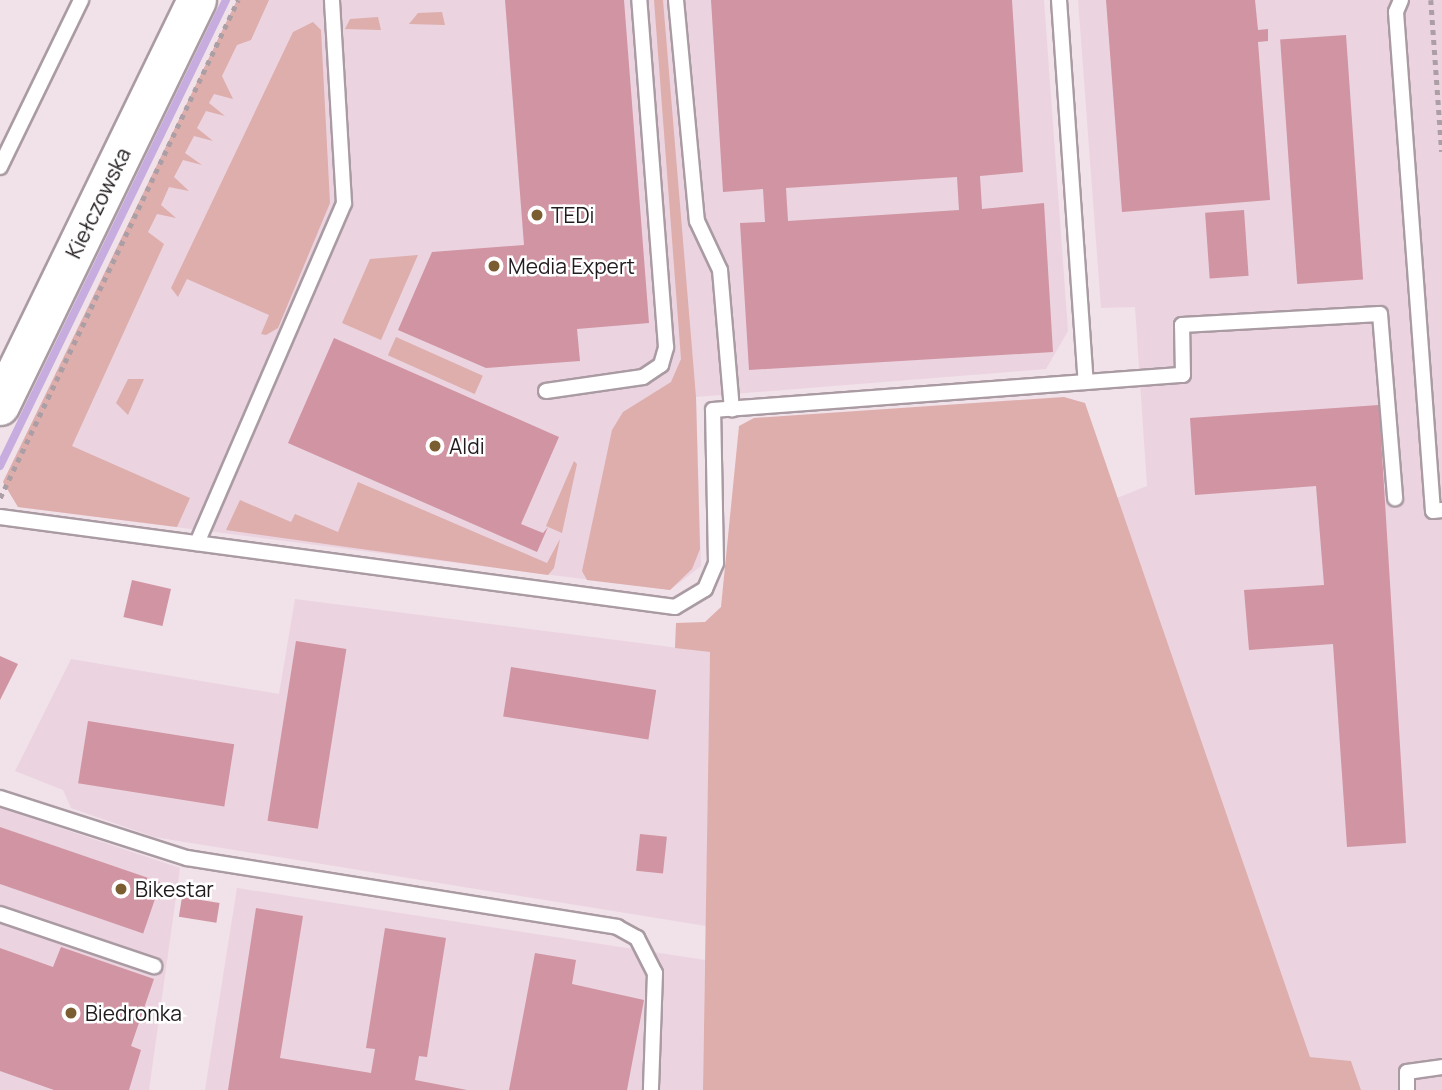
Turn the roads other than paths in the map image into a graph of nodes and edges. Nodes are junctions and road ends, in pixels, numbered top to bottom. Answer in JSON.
{"nodes":[{"id":1,"x":81,"y":0,"type":"edge"},
{"id":2,"x":197,"y":0,"type":"edge"},
{"id":3,"x":332,"y":0,"type":"edge"},
{"id":4,"x":639,"y":0,"type":"edge"},
{"id":5,"x":676,"y":0,"type":"edge"},
{"id":6,"x":1059,"y":0,"type":"edge"},
{"id":7,"x":1401,"y":0,"type":"edge"},
{"id":8,"x":0,"y":167,"type":"edge"},
{"id":9,"x":1086,"y":382,"type":"junction"},
{"id":10,"x":546,"y":391,"type":"dead end"},
{"id":11,"x":0,"y":406,"type":"edge"},
{"id":12,"x":732,"y":409,"type":"junction"},
{"id":13,"x":1395,"y":498,"type":"dead end"},
{"id":14,"x":1442,"y":510,"type":"edge"},
{"id":15,"x":0,"y":517,"type":"edge"},
{"id":16,"x":197,"y":543,"type":"junction"},
{"id":17,"x":0,"y":797,"type":"edge"},
{"id":18,"x":0,"y":914,"type":"edge"},
{"id":19,"x":154,"y":966,"type":"dead end"},
{"id":20,"x":1442,"y":1067,"type":"edge"},
{"id":21,"x":651,"y":1090,"type":"edge"},
{"id":22,"x":1407,"y":1090,"type":"edge"}],
"edges":[{"from":1,"to":8,"type":"lane"},
{"from":2,"to":11,"type":"street","name":"Kiełczowska"},
{"from":3,"to":16,"type":"lane"},
{"from":4,"to":10,"type":"lane"},
{"from":5,"to":12,"type":"lane"},
{"from":6,"to":9,"type":"lane"},
{"from":7,"to":14,"type":"lane"},
{"from":9,"to":12,"type":"lane"},
{"from":9,"to":13,"type":"lane"},
{"from":12,"to":16,"type":"lane"},
{"from":15,"to":16,"type":"lane"},
{"from":17,"to":21,"type":"lane"},
{"from":18,"to":19,"type":"lane"},
{"from":20,"to":22,"type":"lane"}]}
